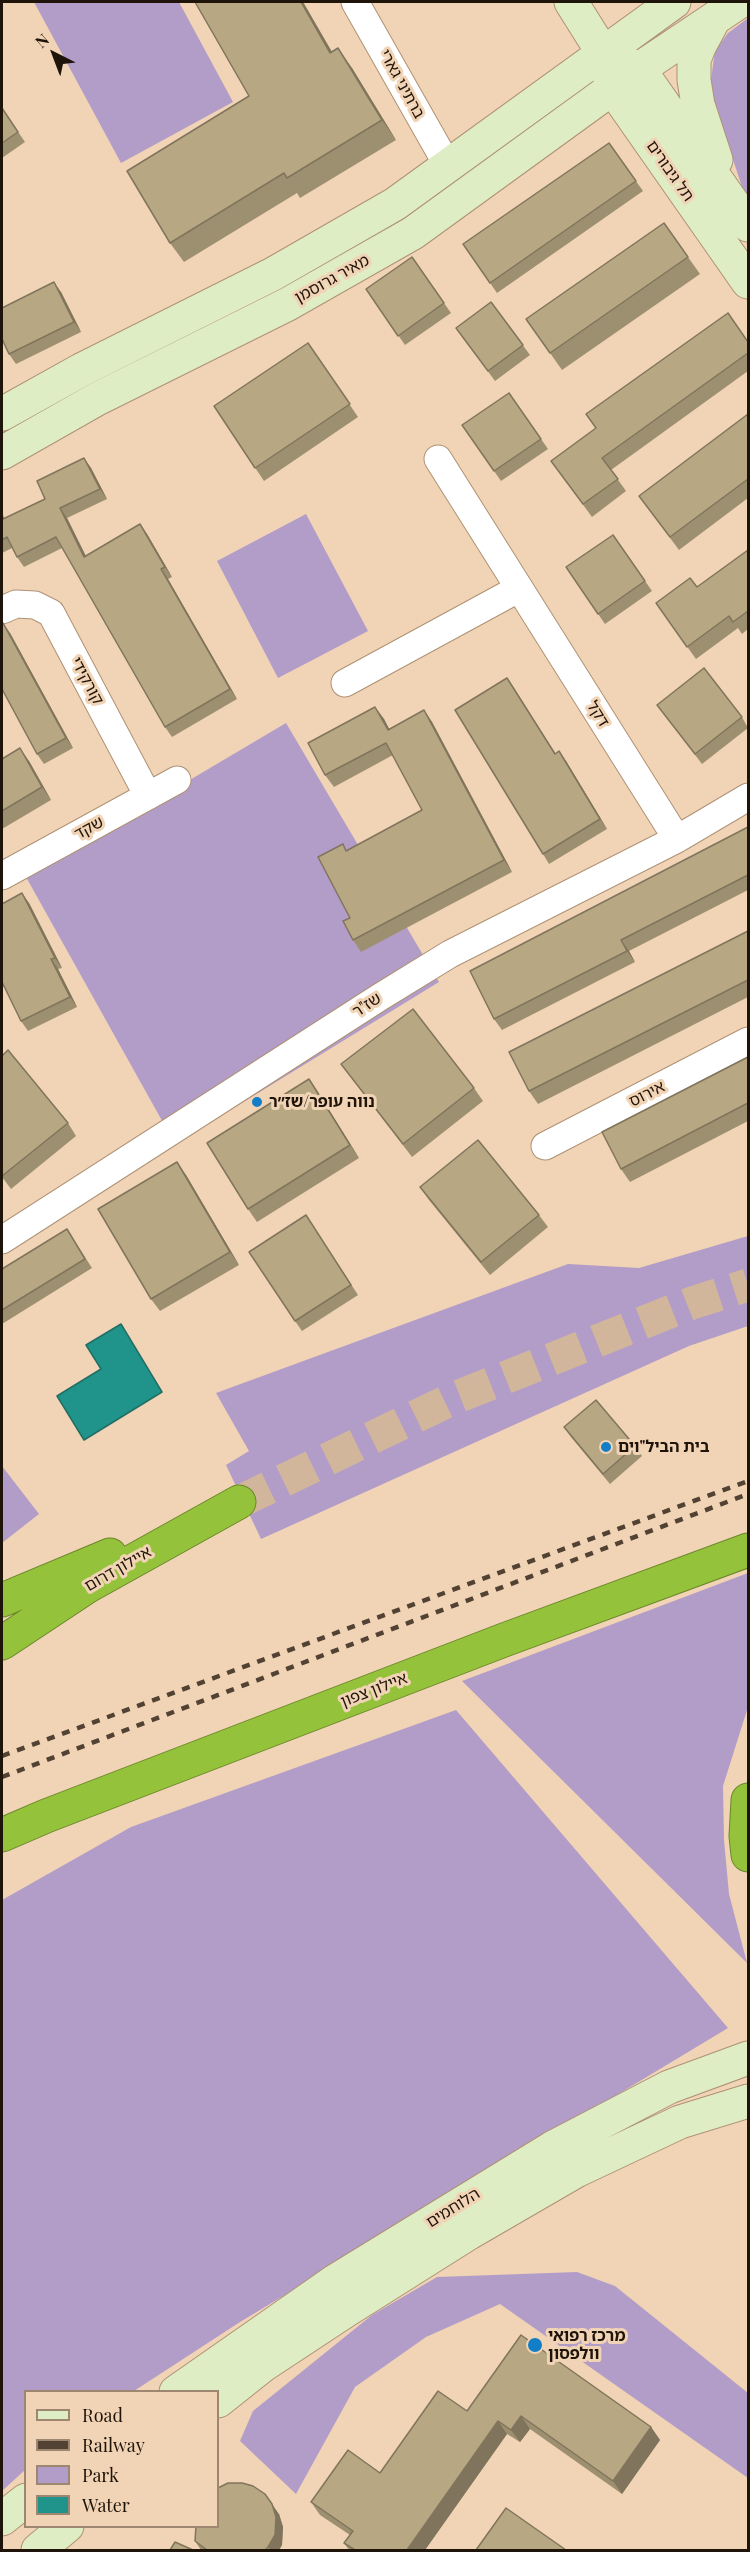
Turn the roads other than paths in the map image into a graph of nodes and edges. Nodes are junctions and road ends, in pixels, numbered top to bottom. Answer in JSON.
{"nodes":[{"id":1,"x":355,"y":2,"type":"edge"},
{"id":2,"x":571,"y":2,"type":"edge"},
{"id":3,"x":675,"y":2,"type":"edge"},
{"id":4,"x":727,"y":10,"type":"edge"},
{"id":5,"x":603,"y":53,"type":"junction"},
{"id":6,"x":639,"y":69,"type":"junction"},
{"id":7,"x":612,"y":89,"type":"junction"},
{"id":8,"x":448,"y":166,"type":"junction"},
{"id":9,"x":748,"y":224,"type":"edge"},
{"id":10,"x":748,"y":282,"type":"edge"},
{"id":11,"x":2,"y":414,"type":"edge"},
{"id":12,"x":2,"y":453,"type":"edge"},
{"id":13,"x":438,"y":459,"type":"dead end"},
{"id":14,"x":518,"y":589,"type":"junction"},
{"id":15,"x":2,"y":610,"type":"edge"},
{"id":16,"x":345,"y":683,"type":"dead end"},
{"id":17,"x":177,"y":780,"type":"dead end"},
{"id":18,"x":148,"y":796,"type":"junction"},
{"id":19,"x":748,"y":797,"type":"edge"},
{"id":20,"x":677,"y":839,"type":"junction"},
{"id":21,"x":2,"y":876,"type":"edge"},
{"id":22,"x":748,"y":1041,"type":"edge"},
{"id":23,"x":545,"y":1146,"type":"dead end"},
{"id":24,"x":2,"y":1240,"type":"edge"},
{"id":25,"x":748,"y":1550,"type":"edge"},
{"id":26,"x":2,"y":1600,"type":"edge"},
{"id":27,"x":2,"y":1642,"type":"edge"},
{"id":28,"x":748,"y":1800,"type":"edge"},
{"id":29,"x":2,"y":1835,"type":"edge"},
{"id":30,"x":748,"y":1855,"type":"edge"},
{"id":31,"x":748,"y":2058,"type":"edge"},
{"id":32,"x":748,"y":2101,"type":"edge"},
{"id":33,"x":177,"y":2390,"type":"edge"},
{"id":34,"x":219,"y":2400,"type":"edge"},
{"id":35,"x":24,"y":2502,"type":"edge"},
{"id":36,"x":2,"y":2519,"type":"edge"},
{"id":37,"x":65,"y":2528,"type":"edge"},
{"id":38,"x":38,"y":2550,"type":"edge"}],
"edges":[{"from":1,"to":8,"type":"street","name":"ברתיני גארי"},
{"from":2,"to":5,"type":"street","name":"תל גיבורים"},
{"from":3,"to":5,"type":"street","name":"מאיר גרוסמן"},
{"from":4,"to":6,"type":"street","name":"מאיר גרוסמן"},
{"from":4,"to":9,"type":"street"},
{"from":5,"to":6,"type":"street"},
{"from":5,"to":7,"type":"street","name":"תל גיבורים"},
{"from":5,"to":8,"type":"street","name":"מאיר גרוסמן"},
{"from":6,"to":7,"type":"street","name":"מאיר גרוסמן"},
{"from":6,"to":9,"type":"street","name":"תל גיבורים"},
{"from":7,"to":10,"type":"street","name":"תל גיבורים"},
{"from":7,"to":12,"type":"street","name":"מאיר גרוסמן"},
{"from":8,"to":11,"type":"street","name":"מאיר גרוסמן"},
{"from":13,"to":14,"type":"street","name":"דקל"},
{"from":14,"to":16,"type":"street"},
{"from":14,"to":20,"type":"street","name":"דקל"},
{"from":15,"to":18,"type":"street","name":"קורקידי"},
{"from":17,"to":18,"type":"street","name":"שקד"},
{"from":18,"to":21,"type":"street","name":"שקד"},
{"from":19,"to":20,"type":"street","name":"שז\"ר"},
{"from":20,"to":24,"type":"street","name":"שז\"ר"},
{"from":22,"to":23,"type":"street","name":"אירוס"},
{"from":25,"to":29,"type":"highway","name":"איילון צפון"},
{"from":26,"to":27,"type":"highway","name":"איילון דרום"},
{"from":28,"to":30,"type":"highway"},
{"from":31,"to":33,"type":"street","name":"הלוחמים"},
{"from":32,"to":34,"type":"street","name":"הלוחמים"},
{"from":35,"to":36,"type":"street"},
{"from":37,"to":38,"type":"street"}]}
